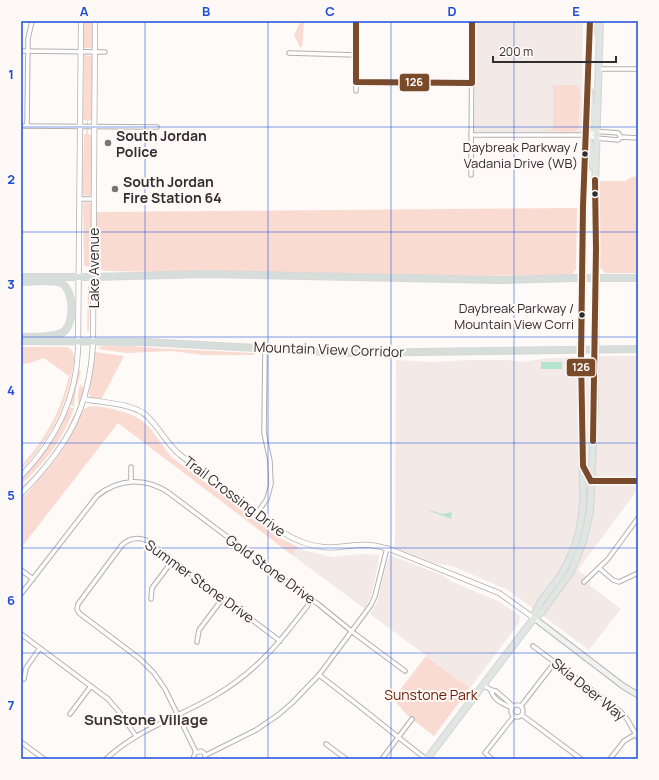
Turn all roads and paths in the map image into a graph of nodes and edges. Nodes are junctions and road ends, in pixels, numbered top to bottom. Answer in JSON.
{"nodes":[{"id":1,"x":32,"y":21,"type":"edge"},
{"id":2,"x":81,"y":21,"type":"edge"},
{"id":3,"x":94,"y":21,"type":"edge"},
{"id":4,"x":356,"y":21,"type":"edge"},
{"id":5,"x":472,"y":21,"type":"edge"},
{"id":6,"x":590,"y":21,"type":"edge"},
{"id":7,"x":596,"y":21,"type":"edge"},
{"id":8,"x":600,"y":21,"type":"edge"},
{"id":9,"x":600,"y":39,"type":"junction"},
{"id":10,"x":21,"y":51,"type":"edge"},
{"id":11,"x":28,"y":51,"type":"junction"},
{"id":12,"x":81,"y":52,"type":"junction"},
{"id":13,"x":94,"y":52,"type":"junction"},
{"id":14,"x":105,"y":52,"type":"dead end"},
{"id":15,"x":289,"y":54,"type":"dead end"},
{"id":16,"x":356,"y":55,"type":"junction"},
{"id":17,"x":599,"y":69,"type":"junction"},
{"id":18,"x":638,"y":70,"type":"edge"},
{"id":19,"x":588,"y":80,"type":"junction"},
{"id":20,"x":356,"y":91,"type":"dead end"},
{"id":21,"x":21,"y":126,"type":"edge"},
{"id":22,"x":28,"y":126,"type":"junction"},
{"id":23,"x":80,"y":126,"type":"junction"},
{"id":24,"x":94,"y":126,"type":"junction"},
{"id":25,"x":157,"y":127,"type":"dead end"},
{"id":26,"x":595,"y":131,"type":"junction"},
{"id":27,"x":471,"y":135,"type":"junction"},
{"id":28,"x":586,"y":135,"type":"junction"},
{"id":29,"x":621,"y":137,"type":"junction"},
{"id":30,"x":596,"y":138,"type":"junction"},
{"id":31,"x":638,"y":138,"type":"edge"},
{"id":32,"x":471,"y":175,"type":"dead end"},
{"id":33,"x":595,"y":178,"type":"junction"},
{"id":34,"x":80,"y":199,"type":"junction"},
{"id":35,"x":93,"y":199,"type":"junction"},
{"id":36,"x":21,"y":277,"type":"edge"},
{"id":37,"x":79,"y":277,"type":"junction"},
{"id":38,"x":93,"y":277,"type":"junction"},
{"id":39,"x":582,"y":278,"type":"junction"},
{"id":40,"x":596,"y":278,"type":"junction"},
{"id":41,"x":638,"y":278,"type":"edge"},
{"id":42,"x":21,"y":282,"type":"edge"},
{"id":43,"x":21,"y":338,"type":"edge"},
{"id":44,"x":21,"y":341,"type":"edge"},
{"id":45,"x":78,"y":341,"type":"junction"},
{"id":46,"x":93,"y":342,"type":"junction"},
{"id":47,"x":265,"y":348,"type":"junction"},
{"id":48,"x":595,"y":349,"type":"junction"},
{"id":49,"x":638,"y":349,"type":"edge"},
{"id":50,"x":581,"y":350,"type":"junction"},
{"id":51,"x":84,"y":400,"type":"junction"},
{"id":52,"x":583,"y":466,"type":"junction"},
{"id":53,"x":131,"y":467,"type":"dead end"},
{"id":54,"x":21,"y":476,"type":"edge"},
{"id":55,"x":583,"y":480,"type":"junction"},
{"id":56,"x":131,"y":481,"type":"junction"},
{"id":57,"x":591,"y":481,"type":"junction"},
{"id":58,"x":637,"y":481,"type":"edge"},
{"id":59,"x":21,"y":494,"type":"edge"},
{"id":60,"x":590,"y":512,"type":"junction"},
{"id":61,"x":257,"y":513,"type":"junction"},
{"id":62,"x":638,"y":518,"type":"edge"},
{"id":63,"x":387,"y":548,"type":"junction"},
{"id":64,"x":173,"y":560,"type":"junction"},
{"id":65,"x":599,"y":568,"type":"junction"},
{"id":66,"x":21,"y":570,"type":"edge"},
{"id":67,"x":638,"y":573,"type":"edge"},
{"id":68,"x":33,"y":579,"type":"junction"},
{"id":69,"x":584,"y":582,"type":"dead end"},
{"id":70,"x":21,"y":594,"type":"edge"},
{"id":71,"x":223,"y":598,"type":"junction"},
{"id":72,"x":152,"y":599,"type":"dead end"},
{"id":73,"x":312,"y":600,"type":"junction"},
{"id":74,"x":534,"y":618,"type":"junction"},
{"id":75,"x":352,"y":631,"type":"junction"},
{"id":76,"x":21,"y":634,"type":"edge"},
{"id":77,"x":280,"y":641,"type":"junction"},
{"id":78,"x":197,"y":642,"type":"dead end"},
{"id":79,"x":533,"y":646,"type":"dead end"},
{"id":80,"x":40,"y":648,"type":"junction"},
{"id":81,"x":555,"y":662,"type":"junction"},
{"id":82,"x":405,"y":671,"type":"dead end"},
{"id":83,"x":318,"y":675,"type":"junction"},
{"id":84,"x":24,"y":679,"type":"dead end"},
{"id":85,"x":483,"y":685,"type":"junction"},
{"id":86,"x":91,"y":686,"type":"junction"},
{"id":87,"x":491,"y":690,"type":"junction"},
{"id":88,"x":638,"y":695,"type":"edge"},
{"id":89,"x":521,"y":706,"type":"junction"},
{"id":90,"x":512,"y":707,"type":"junction"},
{"id":91,"x":70,"y":714,"type":"dead end"},
{"id":92,"x":178,"y":715,"type":"junction"},
{"id":93,"x":522,"y":715,"type":"junction"},
{"id":94,"x":514,"y":716,"type":"junction"},
{"id":95,"x":412,"y":719,"type":"dead end"},
{"id":96,"x":636,"y":734,"type":"junction"},
{"id":97,"x":136,"y":736,"type":"junction"},
{"id":98,"x":398,"y":738,"type":"junction"},
{"id":99,"x":638,"y":738,"type":"edge"},
{"id":100,"x":21,"y":742,"type":"edge"},
{"id":101,"x":326,"y":744,"type":"dead end"},
{"id":102,"x":196,"y":752,"type":"junction"},
{"id":103,"x":206,"y":757,"type":"edge"},
{"id":104,"x":44,"y":759,"type":"edge"},
{"id":105,"x":106,"y":759,"type":"edge"},
{"id":106,"x":193,"y":759,"type":"edge"},
{"id":107,"x":346,"y":759,"type":"edge"},
{"id":108,"x":382,"y":759,"type":"edge"},
{"id":109,"x":427,"y":759,"type":"edge"},
{"id":110,"x":492,"y":759,"type":"edge"},
{"id":111,"x":581,"y":759,"type":"edge"},
{"id":112,"x":610,"y":759,"type":"edge"}],
"edges":[{"from":1,"to":11,"type":"street"},
{"from":2,"to":12,"type":"street","name":"Lake Avenue"},
{"from":3,"to":13,"type":"street","name":"Lake Avenue"},
{"from":4,"to":16,"type":"street"},
{"from":5,"to":27,"type":"street"},
{"from":6,"to":19,"type":"main road"},
{"from":7,"to":9,"type":"main road"},
{"from":8,"to":9,"type":"main road"},
{"from":9,"to":17,"type":"main road"},
{"from":10,"to":11,"type":"street"},
{"from":11,"to":12,"type":"street"},
{"from":11,"to":22,"type":"street"},
{"from":12,"to":13,"type":"street"},
{"from":12,"to":23,"type":"street","name":"Lake Avenue"},
{"from":13,"to":14,"type":"street"},
{"from":13,"to":24,"type":"street","name":"Lake Avenue"},
{"from":15,"to":16,"type":"street"},
{"from":16,"to":20,"type":"street"},
{"from":17,"to":18,"type":"street"},
{"from":17,"to":26,"type":"main road"},
{"from":19,"to":26,"type":"main road"},
{"from":19,"to":28,"type":"main road"},
{"from":21,"to":22,"type":"street"},
{"from":22,"to":23,"type":"street"},
{"from":23,"to":24,"type":"street"},
{"from":23,"to":34,"type":"street","name":"Lake Avenue"},
{"from":24,"to":25,"type":"street"},
{"from":24,"to":35,"type":"street","name":"Lake Avenue"},
{"from":26,"to":28,"type":"street"},
{"from":26,"to":29,"type":"street"},
{"from":26,"to":30,"type":"main road"},
{"from":27,"to":28,"type":"street"},
{"from":27,"to":32,"type":"street"},
{"from":28,"to":30,"type":"street"},
{"from":28,"to":33,"type":"main road"},
{"from":28,"to":39,"type":"main road"},
{"from":29,"to":30,"type":"street"},
{"from":29,"to":31,"type":"street"},
{"from":30,"to":33,"type":"main road"},
{"from":33,"to":40,"type":"main road"},
{"from":34,"to":35,"type":"street"},
{"from":34,"to":37,"type":"street","name":"Lake Avenue"},
{"from":35,"to":38,"type":"street","name":"Lake Avenue"},
{"from":36,"to":37,"type":"highway"},
{"from":37,"to":38,"type":"highway"},
{"from":37,"to":45,"type":"street","name":"Lake Avenue"},
{"from":38,"to":39,"type":"highway"},
{"from":38,"to":46,"type":"street","name":"Lake Avenue"},
{"from":39,"to":40,"type":"highway"},
{"from":39,"to":50,"type":"main road"},
{"from":40,"to":41,"type":"highway"},
{"from":40,"to":48,"type":"main road"},
{"from":42,"to":43,"type":"highway"},
{"from":44,"to":45,"type":"highway","name":"Mountain View Corridor"},
{"from":45,"to":46,"type":"highway","name":"Mountain View Corridor"},
{"from":45,"to":54,"type":"street","name":"Lake Avenue"},
{"from":46,"to":47,"type":"highway","name":"Mountain View Corridor"},
{"from":46,"to":51,"type":"street","name":"Lake Avenue"},
{"from":47,"to":50,"type":"highway","name":"Mountain View Corridor"},
{"from":47,"to":61,"type":"street"},
{"from":48,"to":49,"type":"highway","name":"Mountain View Corridor"},
{"from":48,"to":50,"type":"highway","name":"Mountain View Corridor"},
{"from":48,"to":57,"type":"main road"},
{"from":50,"to":52,"type":"main road"},
{"from":51,"to":59,"type":"street","name":"Lake Avenue"},
{"from":51,"to":61,"type":"street","name":"Trail Crossing Drive"},
{"from":52,"to":55,"type":"main road"},
{"from":52,"to":57,"type":"street"},
{"from":53,"to":56,"type":"street"},
{"from":55,"to":60,"type":"main road"},
{"from":55,"to":74,"type":"main road"},
{"from":56,"to":68,"type":"street","name":"Gold Stone Drive"},
{"from":56,"to":73,"type":"street","name":"Gold Stone Drive"},
{"from":57,"to":58,"type":"street"},
{"from":57,"to":60,"type":"main road"},
{"from":60,"to":74,"type":"main road"},
{"from":61,"to":63,"type":"street","name":"Trail Crossing Drive"},
{"from":62,"to":65,"type":"street"},
{"from":63,"to":74,"type":"street","name":"Trail Crossing Drive"},
{"from":63,"to":75,"type":"street"},
{"from":64,"to":71,"type":"street","name":"Summer Stone Drive"},
{"from":64,"to":72,"type":"street"},
{"from":64,"to":92,"type":"street","name":"Summer Stone Drive"},
{"from":65,"to":67,"type":"street"},
{"from":65,"to":69,"type":"street"},
{"from":66,"to":68,"type":"street"},
{"from":68,"to":70,"type":"street","name":"Gold Stone Drive"},
{"from":71,"to":77,"type":"street","name":"Summer Stone Drive"},
{"from":71,"to":78,"type":"street"},
{"from":73,"to":75,"type":"street","name":"Gold Stone Drive"},
{"from":73,"to":77,"type":"street"},
{"from":74,"to":85,"type":"main road"},
{"from":74,"to":88,"type":"main road"},
{"from":75,"to":82,"type":"street","name":"Gold Stone Drive"},
{"from":75,"to":83,"type":"street"},
{"from":76,"to":80,"type":"street"},
{"from":77,"to":92,"type":"street"},
{"from":79,"to":81,"type":"street","name":"Skia Deer Way"},
{"from":80,"to":84,"type":"street"},
{"from":80,"to":86,"type":"street"},
{"from":81,"to":89,"type":"street"},
{"from":81,"to":96,"type":"street","name":"Skia Deer Way"},
{"from":83,"to":98,"type":"street"},
{"from":83,"to":103,"type":"street"},
{"from":85,"to":87,"type":"street"},
{"from":85,"to":109,"type":"main road"},
{"from":86,"to":91,"type":"street"},
{"from":86,"to":97,"type":"street"},
{"from":87,"to":90,"type":"street"},
{"from":87,"to":90,"type":"street"},
{"from":89,"to":90,"type":"street"},
{"from":89,"to":93,"type":"street"},
{"from":90,"to":94,"type":"street"},
{"from":92,"to":97,"type":"street"},
{"from":92,"to":102,"type":"street"},
{"from":93,"to":94,"type":"street"},
{"from":93,"to":111,"type":"street"},
{"from":94,"to":110,"type":"street"},
{"from":95,"to":98,"type":"street"},
{"from":96,"to":99,"type":"street","name":"Skia Deer Way"},
{"from":96,"to":112,"type":"street"},
{"from":97,"to":105,"type":"street"},
{"from":98,"to":108,"type":"street"},
{"from":98,"to":109,"type":"street"},
{"from":100,"to":104,"type":"street"},
{"from":101,"to":107,"type":"street"},
{"from":102,"to":103,"type":"street"},
{"from":102,"to":106,"type":"street"}]}
